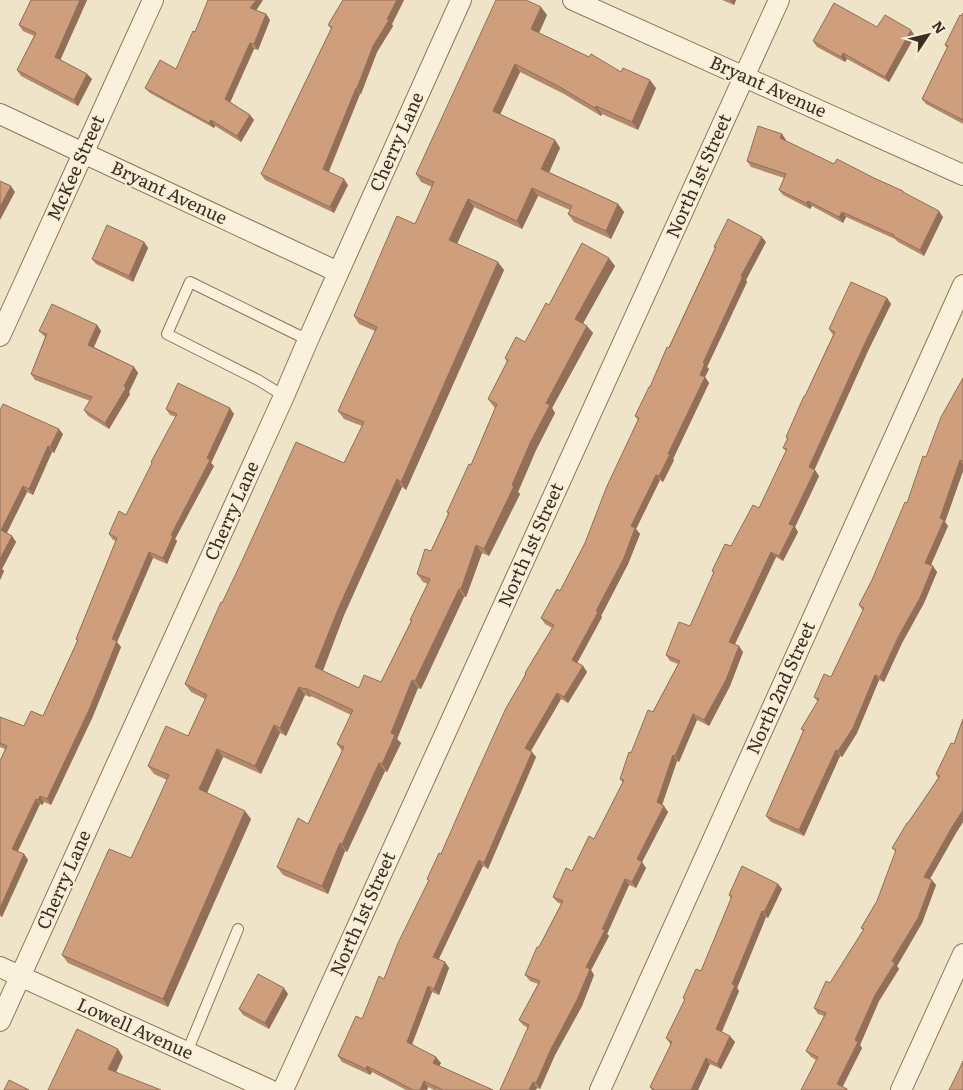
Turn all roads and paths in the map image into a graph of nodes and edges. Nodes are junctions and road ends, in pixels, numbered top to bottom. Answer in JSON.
{"nodes":[{"id":1,"x":152,"y":0,"type":"edge"},
{"id":2,"x":461,"y":0,"type":"edge"},
{"id":3,"x":573,"y":0,"type":"edge"},
{"id":4,"x":780,"y":0,"type":"edge"},
{"id":5,"x":745,"y":76,"type":"junction"},
{"id":6,"x":0,"y":114,"type":"edge"},
{"id":7,"x":83,"y":153,"type":"junction"},
{"id":8,"x":963,"y":175,"type":"edge"},
{"id":9,"x":338,"y":272,"type":"junction"},
{"id":10,"x":963,"y":285,"type":"edge"},
{"id":11,"x":0,"y":336,"type":"edge"},
{"id":12,"x":308,"y":340,"type":"junction"},
{"id":13,"x":284,"y":396,"type":"junction"},
{"id":14,"x":238,"y":929,"type":"dead end"},
{"id":15,"x":963,"y":954,"type":"edge"},
{"id":16,"x":0,"y":967,"type":"edge"},
{"id":17,"x":20,"y":976,"type":"junction"},
{"id":18,"x":0,"y":1021,"type":"edge"},
{"id":19,"x":187,"y":1052,"type":"junction"},
{"id":20,"x":270,"y":1090,"type":"edge"},
{"id":21,"x":283,"y":1090,"type":"edge"},
{"id":22,"x":600,"y":1090,"type":"edge"},
{"id":23,"x":901,"y":1090,"type":"edge"}],
"edges":[{"from":1,"to":7,"type":"street","name":"McKee Street"},
{"from":2,"to":9,"type":"street","name":"Cherry Lane"},
{"from":3,"to":5,"type":"street","name":"Bryant Avenue"},
{"from":4,"to":5,"type":"street","name":"North 1st Street"},
{"from":5,"to":8,"type":"street","name":"Bryant Avenue"},
{"from":5,"to":21,"type":"street","name":"North 1st Street"},
{"from":6,"to":7,"type":"street","name":"Bryant Avenue"},
{"from":7,"to":9,"type":"street","name":"Bryant Avenue"},
{"from":7,"to":11,"type":"street","name":"McKee Street"},
{"from":9,"to":12,"type":"street","name":"Cherry Lane"},
{"from":10,"to":22,"type":"street","name":"North 2nd Street"},
{"from":12,"to":13,"type":"street","name":"Cherry Lane"},
{"from":12,"to":13,"type":"lane"},
{"from":13,"to":17,"type":"street","name":"Cherry Lane"},
{"from":14,"to":19,"type":"lane"},
{"from":15,"to":23,"type":"street"},
{"from":16,"to":17,"type":"street","name":"Lowell Avenue"},
{"from":17,"to":18,"type":"street","name":"Cherry Lane"},
{"from":17,"to":19,"type":"street","name":"Lowell Avenue"},
{"from":19,"to":20,"type":"street","name":"Lowell Avenue"}]}
